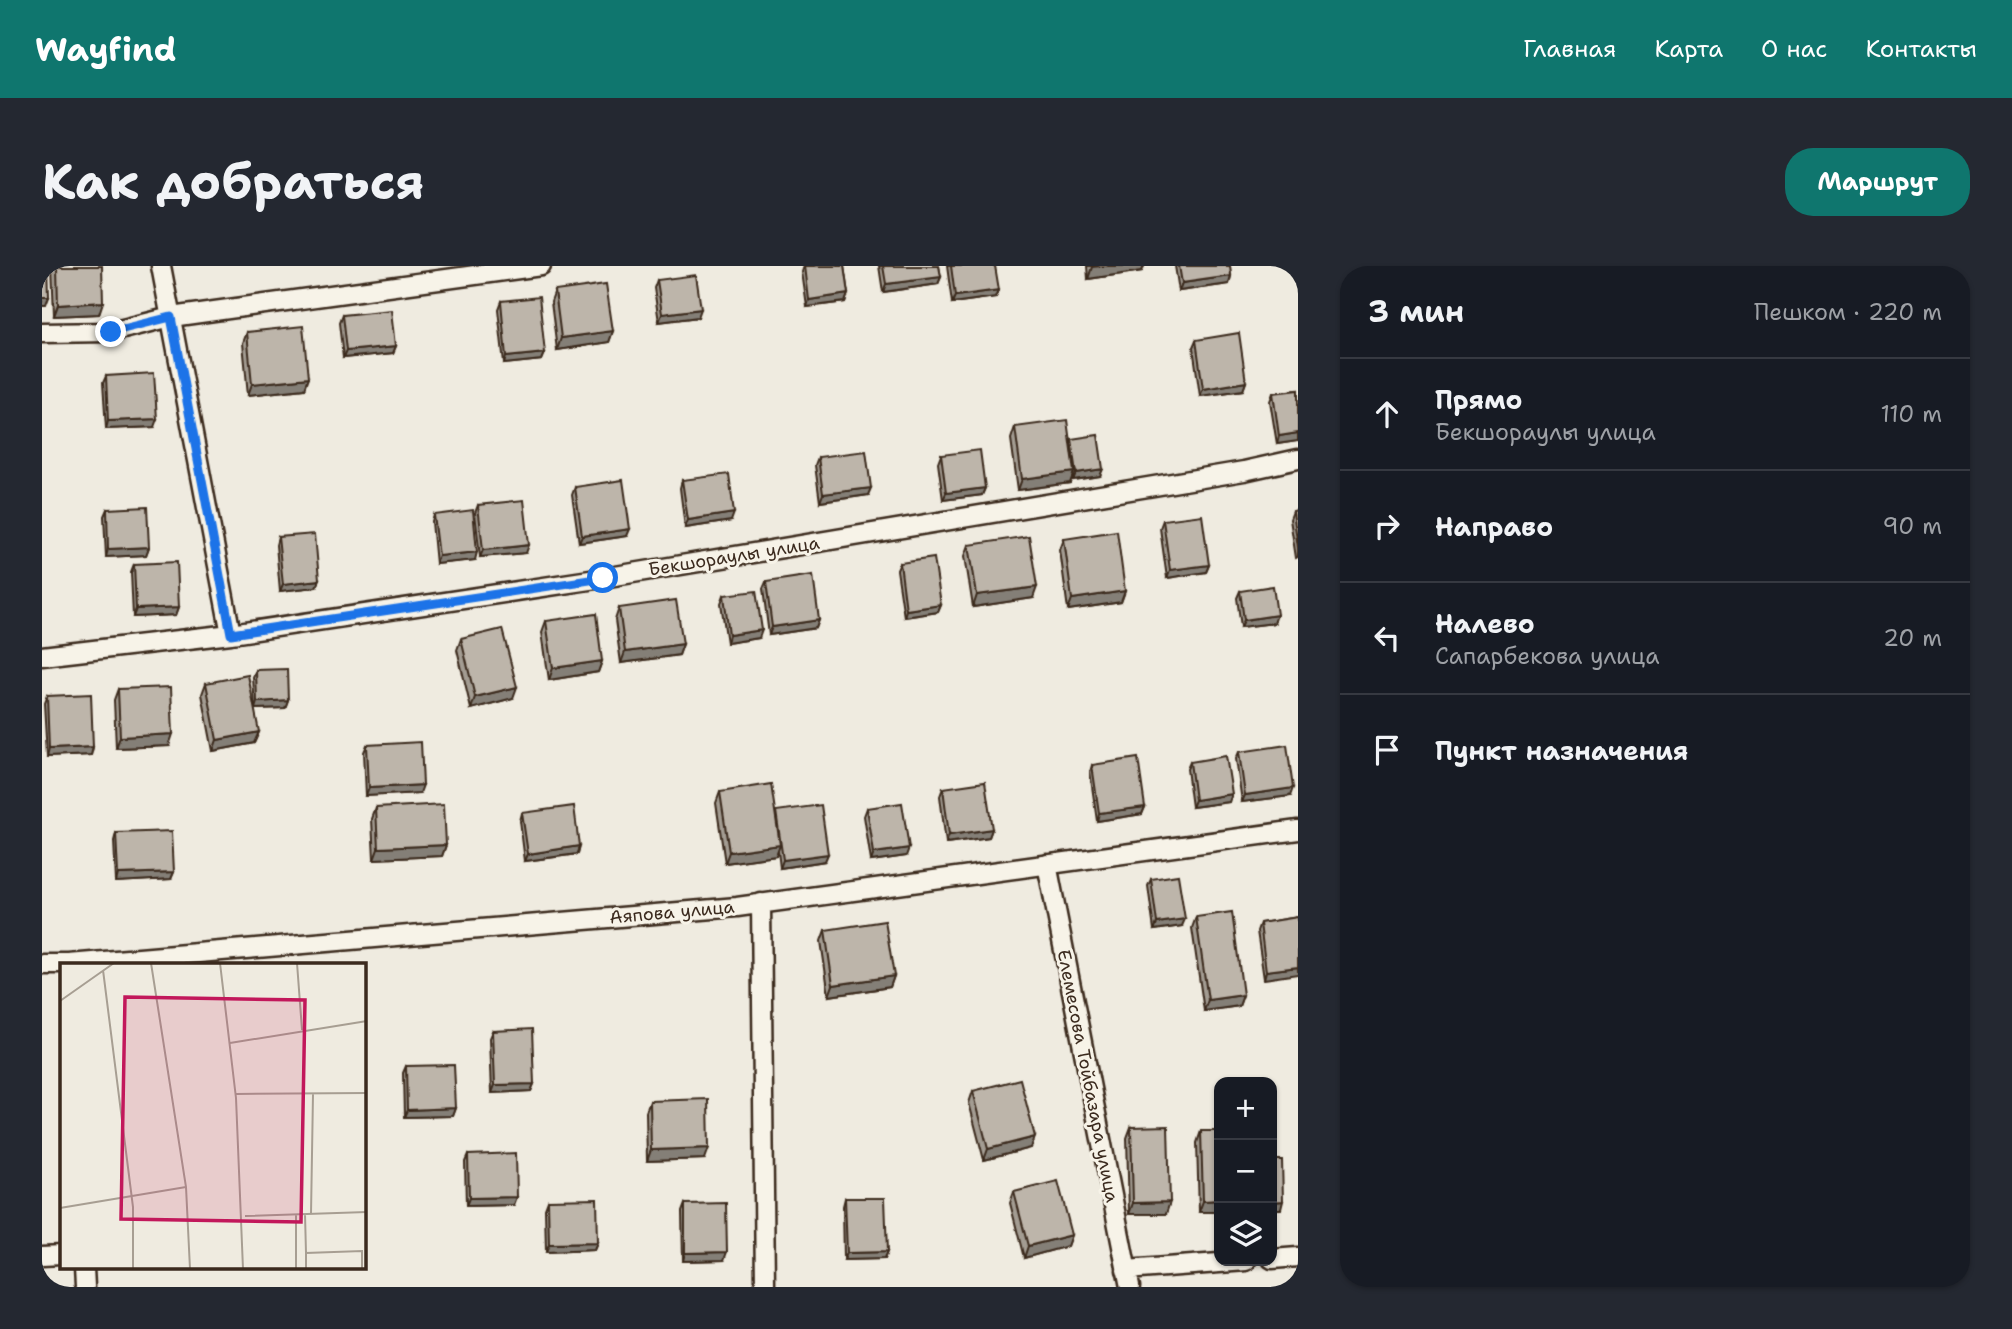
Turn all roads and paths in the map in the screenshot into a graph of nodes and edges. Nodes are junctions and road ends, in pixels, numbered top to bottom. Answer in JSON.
{"nodes":[{"id":1,"x":161,"y":266,"type":"edge"},
{"id":2,"x":541,"y":266,"type":"edge"},
{"id":3,"x":171,"y":317,"type":"junction"},
{"id":4,"x":42,"y":333,"type":"edge"},
{"id":5,"x":1298,"y":458,"type":"edge"},
{"id":6,"x":231,"y":634,"type":"junction"},
{"id":7,"x":42,"y":656,"type":"edge"},
{"id":8,"x":1298,"y":830,"type":"edge"},
{"id":9,"x":1047,"y":864,"type":"junction"},
{"id":10,"x":761,"y":903,"type":"junction"},
{"id":11,"x":91,"y":963,"type":"edge"},
{"id":12,"x":42,"y":964,"type":"edge"},
{"id":13,"x":60,"y":965,"type":"edge"},
{"id":14,"x":60,"y":1255,"type":"edge"},
{"id":15,"x":42,"y":1256,"type":"edge"},
{"id":16,"x":1298,"y":1257,"type":"edge"},
{"id":17,"x":1277,"y":1259,"type":"edge"},
{"id":18,"x":1214,"y":1266,"type":"edge"},
{"id":19,"x":1128,"y":1279,"type":"edge"},
{"id":20,"x":765,"y":1287,"type":"edge"}],
"edges":[{"from":1,"to":3,"type":"street"},
{"from":2,"to":3,"type":"street"},
{"from":3,"to":4,"type":"street"},
{"from":3,"to":6,"type":"street"},
{"from":5,"to":6,"type":"street","name":"Бекшораулы улица"},
{"from":6,"to":7,"type":"street","name":"Бекшораулы улица"},
{"from":8,"to":9,"type":"street","name":"Аяпова улица"},
{"from":9,"to":10,"type":"street","name":"Аяпова улица"},
{"from":9,"to":19,"type":"street","name":"Елемесова Тойбазара улица"},
{"from":10,"to":11,"type":"street","name":"Аяпова улица"},
{"from":10,"to":20,"type":"street"},
{"from":12,"to":13,"type":"street","name":"Аяпова улица"},
{"from":14,"to":15,"type":"street"},
{"from":16,"to":17,"type":"street"},
{"from":18,"to":19,"type":"street"}]}
